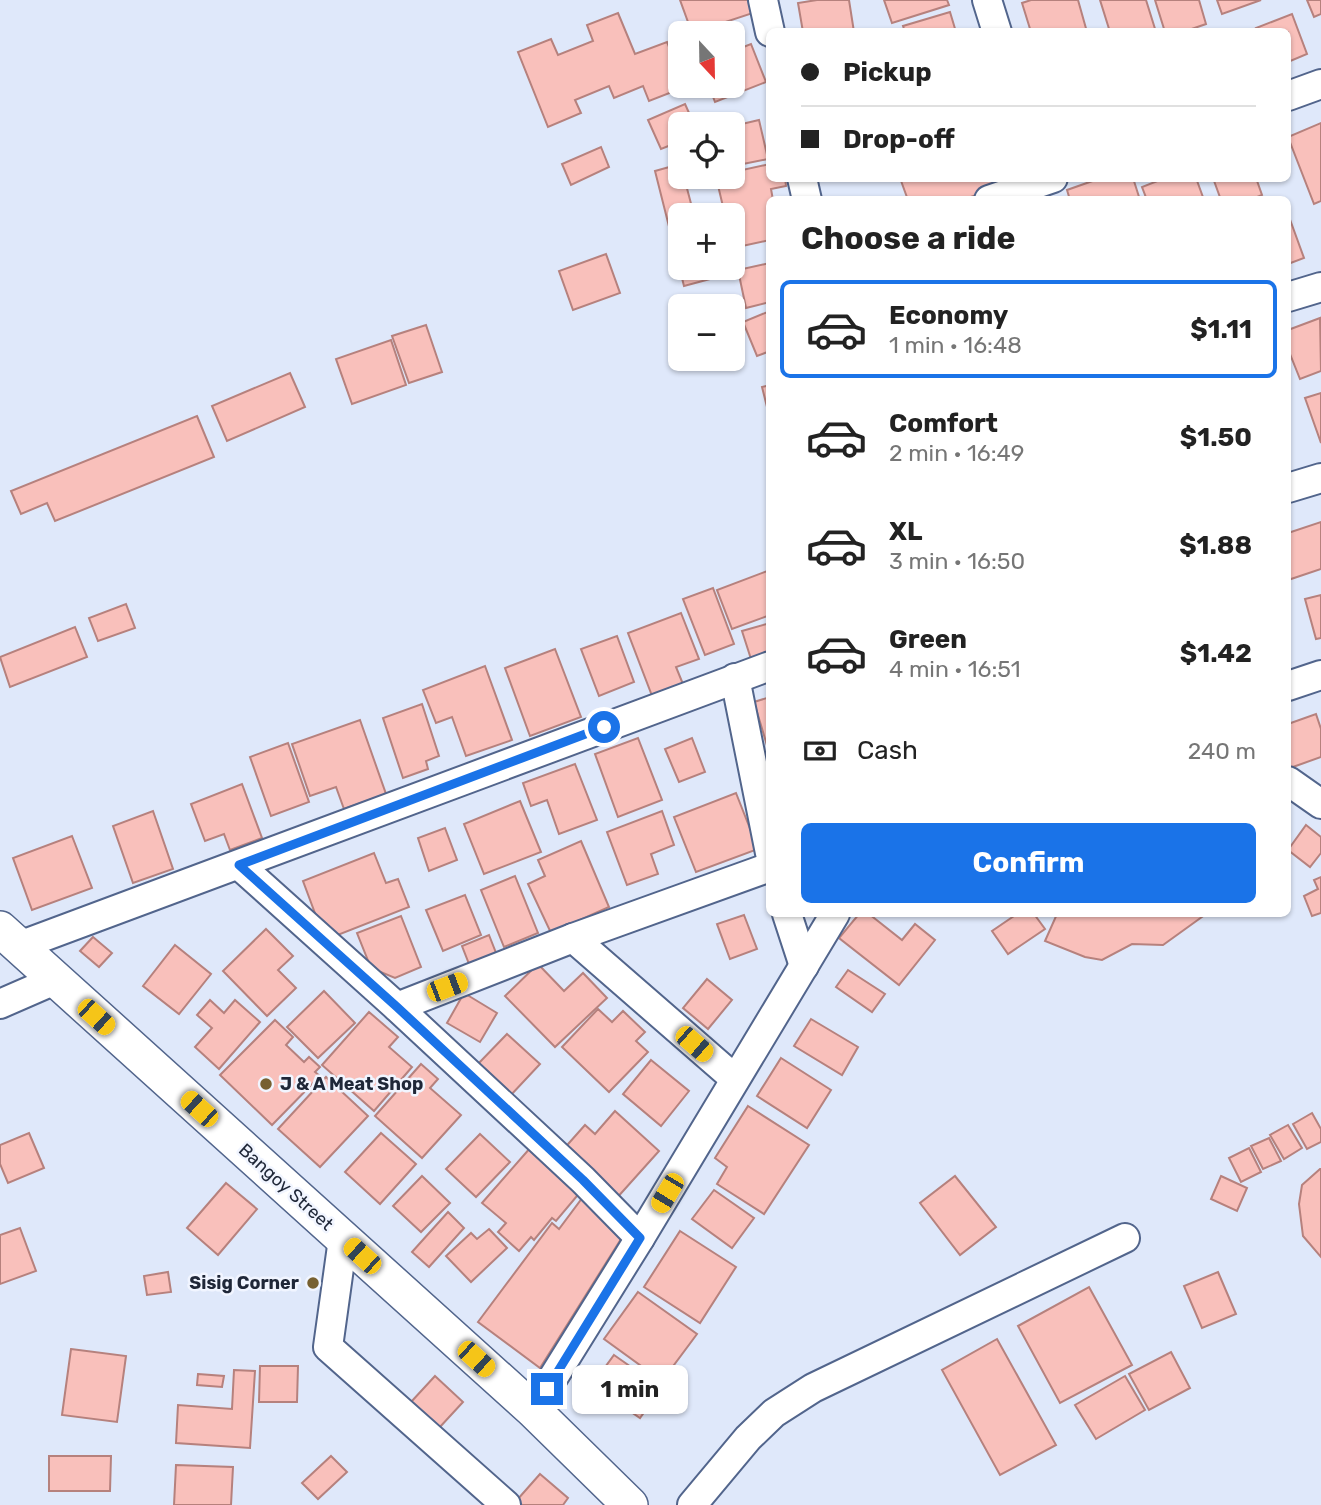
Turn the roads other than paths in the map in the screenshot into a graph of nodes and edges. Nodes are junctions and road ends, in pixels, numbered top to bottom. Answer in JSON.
{"nodes":[{"id":1,"x":763,"y":0,"type":"edge"},
{"id":2,"x":989,"y":1,"type":"edge"},
{"id":3,"x":769,"y":28,"type":"edge"},
{"id":4,"x":996,"y":28,"type":"edge"},
{"id":5,"x":1321,"y":85,"type":"edge"},
{"id":6,"x":1291,"y":95,"type":"edge"},
{"id":7,"x":1049,"y":184,"type":"edge"},
{"id":8,"x":1004,"y":196,"type":"edge"},
{"id":9,"x":1321,"y":287,"type":"edge"},
{"id":10,"x":1291,"y":296,"type":"edge"},
{"id":11,"x":1321,"y":478,"type":"edge"},
{"id":12,"x":1291,"y":487,"type":"edge"},
{"id":13,"x":766,"y":667,"type":"edge"},
{"id":14,"x":1321,"y":675,"type":"edge"},
{"id":15,"x":735,"y":678,"type":"junction"},
{"id":16,"x":1291,"y":685,"type":"edge"},
{"id":17,"x":1291,"y":783,"type":"edge"},
{"id":18,"x":1321,"y":803,"type":"edge"},
{"id":19,"x":766,"y":833,"type":"edge"},
{"id":20,"x":239,"y":865,"type":"junction"},
{"id":21,"x":766,"y":868,"type":"edge"},
{"id":22,"x":789,"y":917,"type":"edge"},
{"id":23,"x":833,"y":917,"type":"edge"},
{"id":24,"x":9,"y":938,"type":"edge"},
{"id":25,"x":573,"y":938,"type":"junction"},
{"id":26,"x":804,"y":966,"type":"junction"},
{"id":27,"x":55,"y":980,"type":"junction"},
{"id":28,"x":0,"y":1004,"type":"edge"},
{"id":29,"x":397,"y":1007,"type":"junction"},
{"id":30,"x":735,"y":1079,"type":"junction"},
{"id":31,"x":640,"y":1238,"type":"junction"},
{"id":32,"x":1125,"y":1238,"type":"dead end"},
{"id":33,"x":343,"y":1239,"type":"junction"},
{"id":34,"x":533,"y":1410,"type":"junction"},
{"id":35,"x":506,"y":1505,"type":"edge"},
{"id":36,"x":630,"y":1505,"type":"edge"},
{"id":37,"x":692,"y":1505,"type":"edge"}],
"edges":[{"from":1,"to":3,"type":"street"},
{"from":2,"to":4,"type":"street"},
{"from":5,"to":6,"type":"street"},
{"from":7,"to":8,"type":"street"},
{"from":9,"to":10,"type":"street"},
{"from":11,"to":12,"type":"street"},
{"from":13,"to":15,"type":"street"},
{"from":14,"to":16,"type":"street"},
{"from":15,"to":19,"type":"street"},
{"from":15,"to":20,"type":"street"},
{"from":17,"to":18,"type":"street"},
{"from":20,"to":24,"type":"street"},
{"from":20,"to":29,"type":"street"},
{"from":21,"to":25,"type":"street"},
{"from":22,"to":26,"type":"street"},
{"from":23,"to":26,"type":"street"},
{"from":24,"to":27,"type":"street","name":"Bangoy Street"},
{"from":25,"to":29,"type":"street"},
{"from":25,"to":30,"type":"street"},
{"from":26,"to":30,"type":"street"},
{"from":27,"to":28,"type":"street"},
{"from":27,"to":33,"type":"street","name":"Bangoy Street"},
{"from":29,"to":31,"type":"street"},
{"from":30,"to":31,"type":"street"},
{"from":31,"to":34,"type":"street"},
{"from":32,"to":37,"type":"street"},
{"from":33,"to":34,"type":"street","name":"Bangoy Street"},
{"from":33,"to":35,"type":"street"},
{"from":34,"to":36,"type":"street","name":"Bangoy Street"}]}
